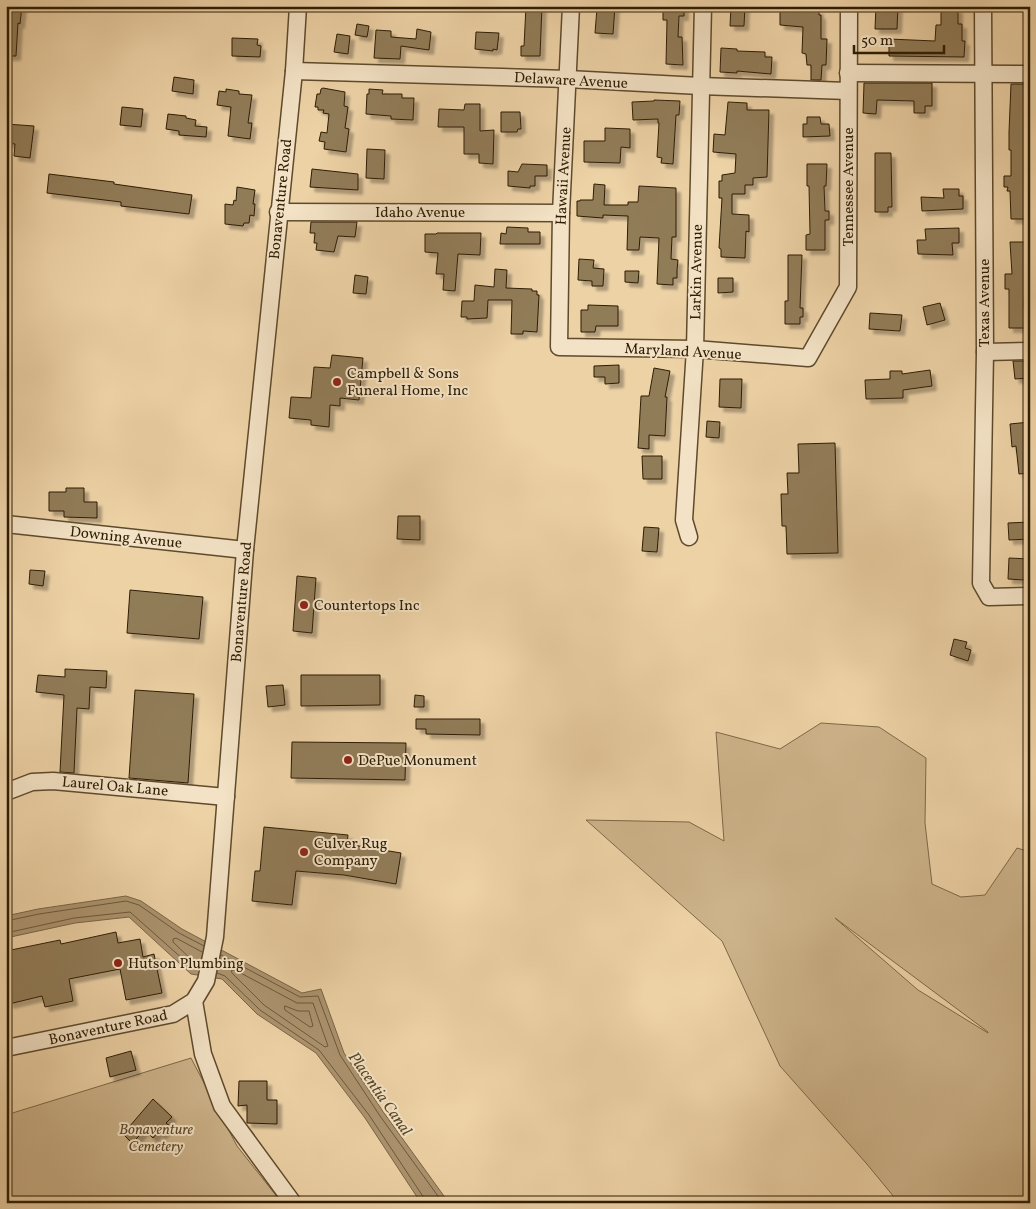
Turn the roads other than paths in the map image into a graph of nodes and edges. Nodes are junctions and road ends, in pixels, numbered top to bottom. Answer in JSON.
{"nodes":[{"id":1,"x":298,"y":6,"type":"edge"},
{"id":2,"x":570,"y":6,"type":"edge"},
{"id":3,"x":703,"y":6,"type":"edge"},
{"id":4,"x":849,"y":6,"type":"edge"},
{"id":5,"x":983,"y":6,"type":"edge"},
{"id":6,"x":294,"y":71,"type":"junction"},
{"id":7,"x":848,"y":73,"type":"junction"},
{"id":8,"x":1030,"y":74,"type":"edge"},
{"id":9,"x":983,"y":75,"type":"junction"},
{"id":10,"x":568,"y":79,"type":"junction"},
{"id":11,"x":700,"y":86,"type":"junction"},
{"id":12,"x":848,"y":90,"type":"junction"},
{"id":13,"x":278,"y":212,"type":"junction"},
{"id":14,"x":561,"y":213,"type":"junction"},
{"id":15,"x":559,"y":347,"type":"joint"},
{"id":16,"x":694,"y":349,"type":"junction"},
{"id":17,"x":1030,"y":351,"type":"edge"},
{"id":18,"x":985,"y":352,"type":"junction"},
{"id":19,"x":808,"y":358,"type":"joint"},
{"id":20,"x":6,"y":524,"type":"edge"},
{"id":21,"x":689,"y":537,"type":"dead end"},
{"id":22,"x":245,"y":550,"type":"junction"},
{"id":23,"x":1030,"y":596,"type":"edge"},
{"id":24,"x":6,"y":792,"type":"edge"},
{"id":25,"x":226,"y":797,"type":"junction"},
{"id":26,"x":194,"y":1001,"type":"junction"},
{"id":27,"x":6,"y":1048,"type":"edge"},
{"id":28,"x":293,"y":1203,"type":"edge"}],
"edges":[{"from":1,"to":6,"type":"street","name":"Bonaventure Road"},
{"from":2,"to":10,"type":"street","name":"Hawaii Avenue"},
{"from":3,"to":11,"type":"street","name":"Larkin Avenue"},
{"from":4,"to":7,"type":"street","name":"Tennessee Avenue"},
{"from":5,"to":9,"type":"street","name":"Texas Avenue"},
{"from":6,"to":10,"type":"street","name":"Delaware Avenue"},
{"from":6,"to":13,"type":"street","name":"Bonaventure Road"},
{"from":7,"to":9,"type":"street"},
{"from":7,"to":12,"type":"street","name":"Tennessee Avenue"},
{"from":8,"to":9,"type":"street"},
{"from":9,"to":18,"type":"street","name":"Texas Avenue"},
{"from":10,"to":11,"type":"street","name":"Delaware Avenue"},
{"from":10,"to":14,"type":"street","name":"Hawaii Avenue"},
{"from":11,"to":12,"type":"street","name":"Delaware Avenue"},
{"from":11,"to":16,"type":"street","name":"Larkin Avenue"},
{"from":12,"to":19,"type":"street","name":"Tennessee Avenue"},
{"from":13,"to":14,"type":"street","name":"Idaho Avenue"},
{"from":13,"to":22,"type":"street","name":"Bonaventure Road"},
{"from":14,"to":15,"type":"street","name":"Hawaii Avenue"},
{"from":15,"to":16,"type":"street","name":"Maryland Avenue"},
{"from":16,"to":19,"type":"street","name":"Maryland Avenue"},
{"from":16,"to":21,"type":"street","name":"Larkin Avenue"},
{"from":17,"to":18,"type":"street"},
{"from":18,"to":23,"type":"street","name":"Texas Avenue"},
{"from":20,"to":22,"type":"street","name":"Downing Avenue"},
{"from":22,"to":25,"type":"street","name":"Bonaventure Road"},
{"from":24,"to":25,"type":"street","name":"Laurel Oak Lane"},
{"from":25,"to":26,"type":"street","name":"Bonaventure Road"},
{"from":26,"to":27,"type":"street","name":"Bonaventure Road"},
{"from":26,"to":28,"type":"street"}]}
